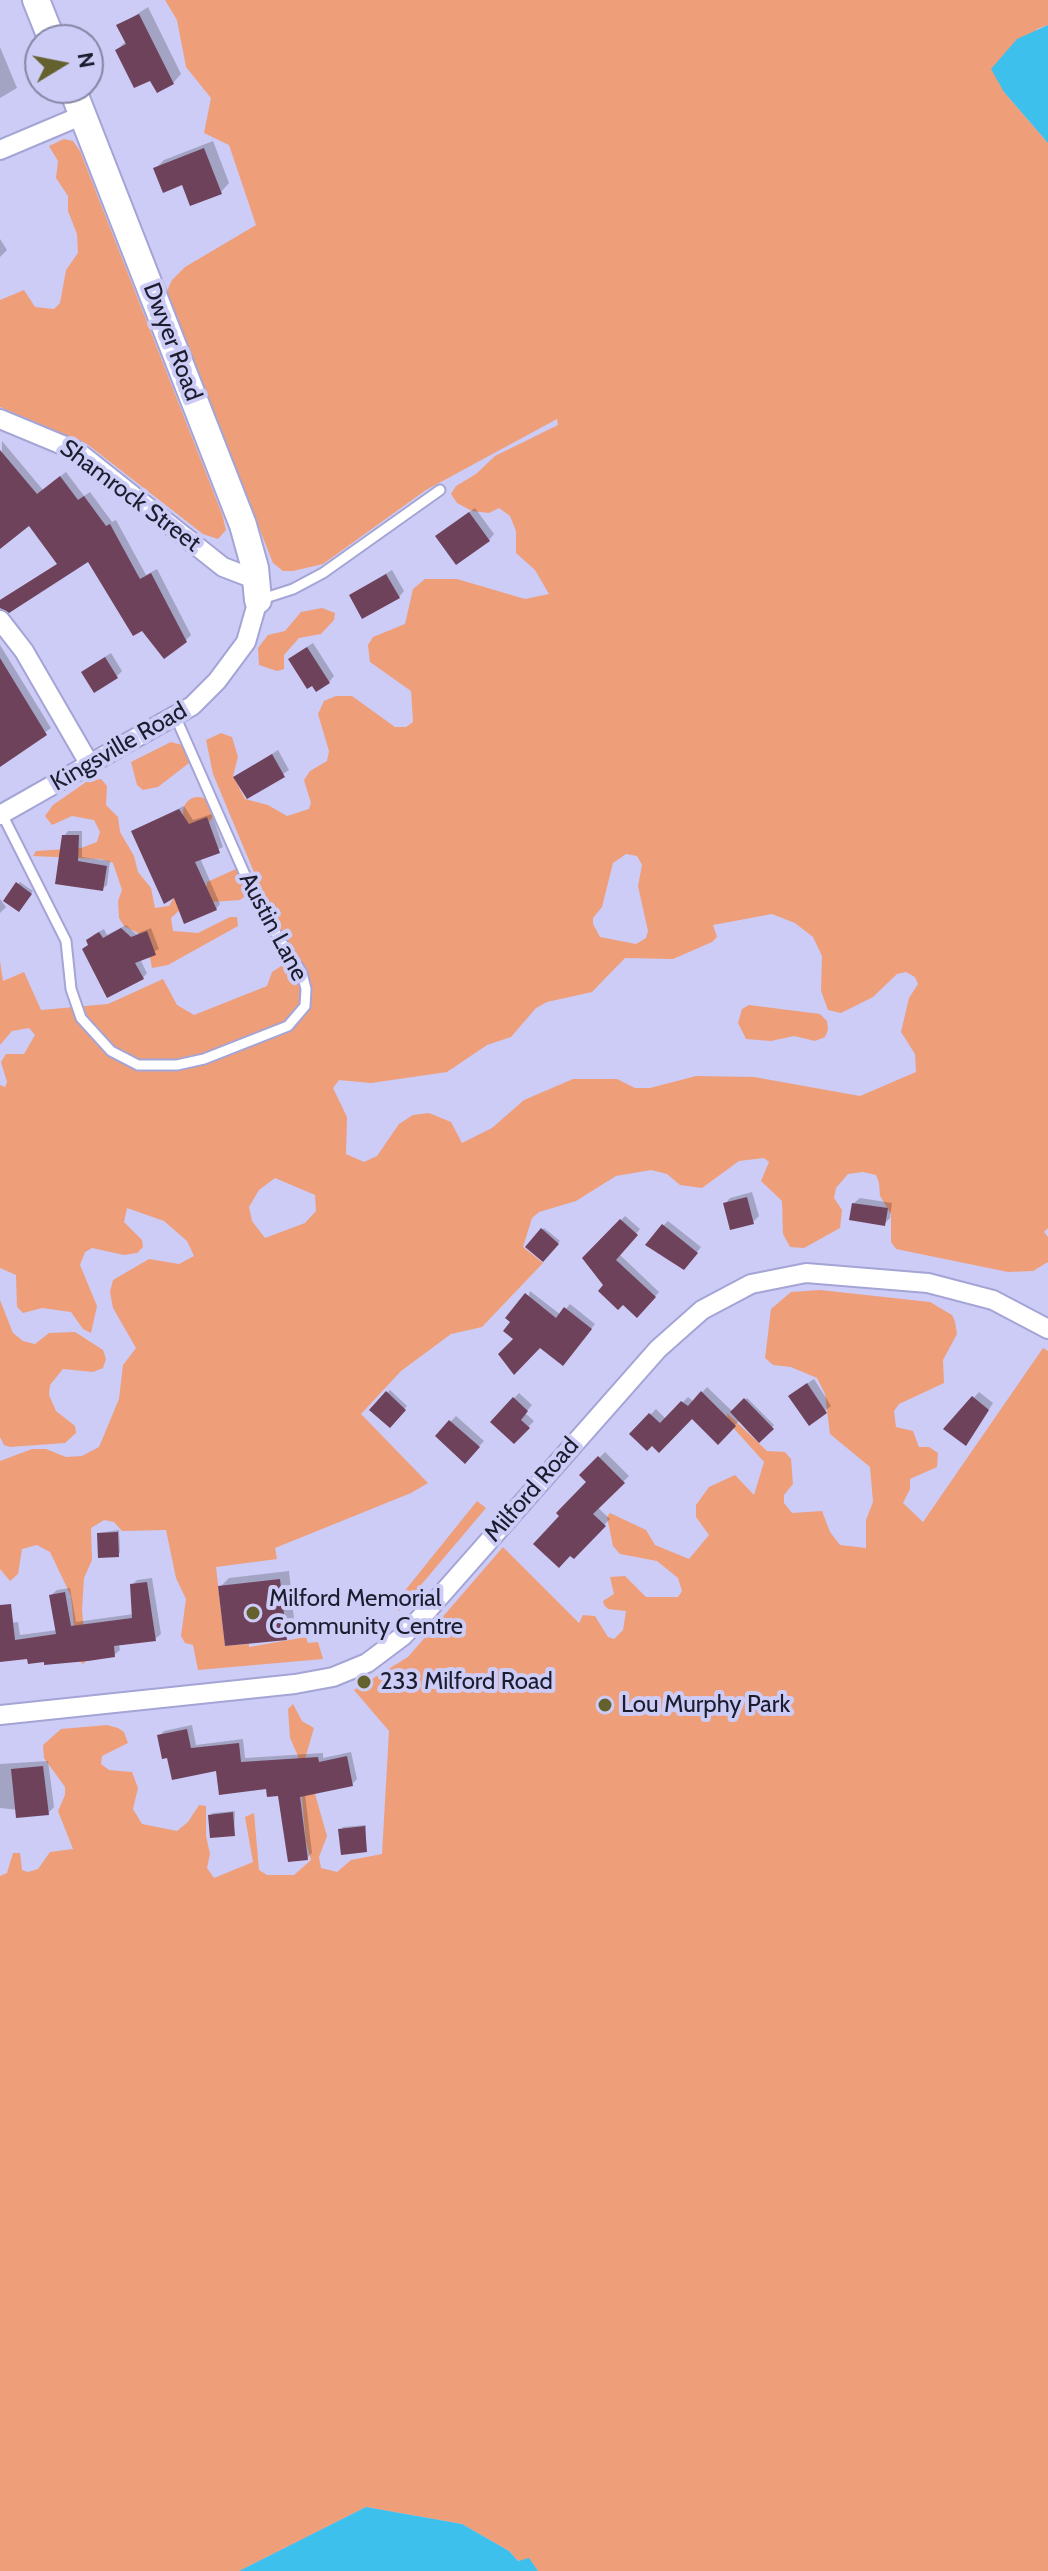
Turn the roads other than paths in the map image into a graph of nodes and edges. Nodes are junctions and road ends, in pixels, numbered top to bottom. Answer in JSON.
{"nodes":[{"id":1,"x":36,"y":0,"type":"edge"},
{"id":2,"x":46,"y":24,"type":"edge"},
{"id":3,"x":79,"y":104,"type":"edge"},
{"id":4,"x":83,"y":115,"type":"junction"},
{"id":5,"x":0,"y":150,"type":"edge"},
{"id":6,"x":0,"y":419,"type":"edge"},
{"id":7,"x":440,"y":490,"type":"dead end"},
{"id":8,"x":258,"y":590,"type":"junction"},
{"id":9,"x":0,"y":620,"type":"edge"},
{"id":10,"x":176,"y":718,"type":"junction"},
{"id":11,"x":90,"y":765,"type":"junction"},
{"id":12,"x":1,"y":814,"type":"edge"},
{"id":13,"x":1048,"y":1329,"type":"edge"},
{"id":14,"x":0,"y":1715,"type":"edge"}],
"edges":[{"from":1,"to":2,"type":"street"},
{"from":3,"to":4,"type":"street","name":"Dwyer Road"},
{"from":4,"to":5,"type":"street"},
{"from":4,"to":8,"type":"street","name":"Dwyer Road"},
{"from":6,"to":8,"type":"street","name":"Shamrock Street"},
{"from":7,"to":8,"type":"lane"},
{"from":8,"to":10,"type":"street","name":"Kingsville Road"},
{"from":9,"to":11,"type":"street"},
{"from":10,"to":11,"type":"street","name":"Kingsville Road"},
{"from":10,"to":12,"type":"lane","name":"Austin Lane"},
{"from":11,"to":12,"type":"street","name":"Kingsville Road"},
{"from":13,"to":14,"type":"street","name":"Milford Road"}]}
